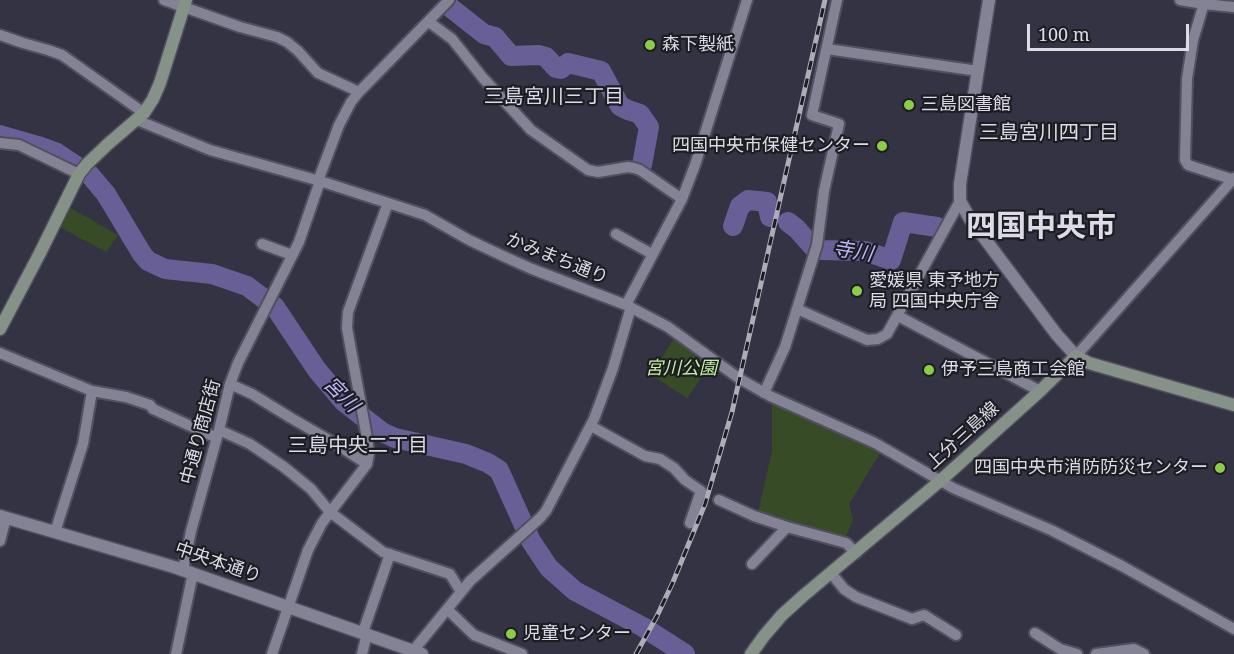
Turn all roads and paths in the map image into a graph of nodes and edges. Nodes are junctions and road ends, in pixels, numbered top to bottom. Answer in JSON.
{"nodes":[{"id":1,"x":164,"y":0,"type":"edge"},
{"id":2,"x":747,"y":0,"type":"edge"},
{"id":3,"x":837,"y":0,"type":"edge"},
{"id":4,"x":989,"y":0,"type":"edge"},
{"id":5,"x":1180,"y":0,"type":"edge"},
{"id":6,"x":447,"y":1,"type":"edge"},
{"id":7,"x":1205,"y":2,"type":"edge"},
{"id":8,"x":185,"y":4,"type":"edge"},
{"id":9,"x":1234,"y":7,"type":"edge"},
{"id":10,"x":429,"y":22,"type":"junction"},
{"id":11,"x":0,"y":35,"type":"edge"},
{"id":12,"x":827,"y":49,"type":"junction"},
{"id":13,"x":978,"y":71,"type":"junction"},
{"id":14,"x":359,"y":92,"type":"junction"},
{"id":15,"x":140,"y":117,"type":"junction"},
{"id":16,"x":0,"y":143,"type":"edge"},
{"id":17,"x":83,"y":169,"type":"junction"},
{"id":18,"x":1234,"y":179,"type":"edge"},
{"id":19,"x":319,"y":181,"type":"junction"},
{"id":20,"x":682,"y":199,"type":"junction"},
{"id":21,"x":960,"y":201,"type":"junction"},
{"id":22,"x":388,"y":204,"type":"junction"},
{"id":23,"x":616,"y":234,"type":"dead end"},
{"id":24,"x":262,"y":244,"type":"dead end"},
{"id":25,"x":292,"y":255,"type":"junction"},
{"id":26,"x":652,"y":255,"type":"junction"},
{"id":27,"x":629,"y":306,"type":"junction"},
{"id":28,"x":797,"y":309,"type":"junction"},
{"id":29,"x":898,"y":316,"type":"junction"},
{"id":30,"x":0,"y":329,"type":"edge"},
{"id":31,"x":0,"y":353,"type":"edge"},
{"id":32,"x":1076,"y":356,"type":"junction"},
{"id":33,"x":230,"y":384,"type":"junction"},
{"id":34,"x":92,"y":391,"type":"junction"},
{"id":35,"x":1040,"y":391,"type":"junction"},
{"id":36,"x":764,"y":393,"type":"junction"},
{"id":37,"x":1234,"y":405,"type":"edge"},
{"id":38,"x":591,"y":426,"type":"junction"},
{"id":39,"x":218,"y":434,"type":"junction"},
{"id":40,"x":367,"y":464,"type":"junction"},
{"id":41,"x":940,"y":482,"type":"junction"},
{"id":42,"x":719,"y":500,"type":"dead end"},
{"id":43,"x":330,"y":512,"type":"junction"},
{"id":44,"x":3,"y":517,"type":"edge"},
{"id":45,"x":690,"y":523,"type":"dead end"},
{"id":46,"x":787,"y":527,"type":"junction"},
{"id":47,"x":55,"y":531,"type":"junction"},
{"id":48,"x":0,"y":541,"type":"edge"},
{"id":49,"x":856,"y":553,"type":"junction"},
{"id":50,"x":390,"y":554,"type":"junction"},
{"id":51,"x":752,"y":564,"type":"dead end"},
{"id":52,"x":188,"y":572,"type":"junction"},
{"id":53,"x":831,"y":573,"type":"junction"},
{"id":54,"x":461,"y":592,"type":"junction"},
{"id":55,"x":288,"y":606,"type":"junction"},
{"id":56,"x":447,"y":609,"type":"junction"},
{"id":57,"x":1234,"y":629,"type":"edge"},
{"id":58,"x":365,"y":633,"type":"junction"},
{"id":59,"x":1035,"y":633,"type":"dead end"},
{"id":60,"x":956,"y":635,"type":"dead end"},
{"id":61,"x":418,"y":652,"type":"edge"},
{"id":62,"x":176,"y":654,"type":"edge"},
{"id":63,"x":272,"y":654,"type":"edge"},
{"id":64,"x":362,"y":654,"type":"edge"},
{"id":65,"x":522,"y":654,"type":"edge"},
{"id":66,"x":751,"y":654,"type":"edge"},
{"id":67,"x":1077,"y":654,"type":"edge"},
{"id":68,"x":1096,"y":654,"type":"edge"},
{"id":69,"x":1143,"y":654,"type":"edge"}],
"edges":[{"from":1,"to":8,"type":"street"},
{"from":2,"to":20,"type":"street"},
{"from":3,"to":12,"type":"street"},
{"from":4,"to":13,"type":"street"},
{"from":5,"to":7,"type":"street"},
{"from":6,"to":10,"type":"street","name":"中通り商店街"},
{"from":7,"to":9,"type":"street"},
{"from":7,"to":18,"type":"street"},
{"from":8,"to":14,"type":"street"},
{"from":8,"to":15,"type":"main road"},
{"from":10,"to":14,"type":"street","name":"中通り商店街"},
{"from":10,"to":20,"type":"street"},
{"from":11,"to":15,"type":"street","name":"かみまち通り"},
{"from":12,"to":13,"type":"street"},
{"from":12,"to":28,"type":"street"},
{"from":13,"to":21,"type":"street"},
{"from":14,"to":19,"type":"street","name":"中通り商店街"},
{"from":15,"to":17,"type":"main road"},
{"from":15,"to":19,"type":"street","name":"かみまち通り"},
{"from":16,"to":17,"type":"street"},
{"from":17,"to":30,"type":"main road"},
{"from":18,"to":32,"type":"street"},
{"from":19,"to":22,"type":"street","name":"かみまち通り"},
{"from":19,"to":25,"type":"street","name":"中通り商店街"},
{"from":20,"to":26,"type":"street"},
{"from":21,"to":29,"type":"street"},
{"from":21,"to":32,"type":"street"},
{"from":22,"to":27,"type":"street","name":"かみまち通り"},
{"from":22,"to":40,"type":"street"},
{"from":23,"to":26,"type":"street"},
{"from":24,"to":25,"type":"street"},
{"from":25,"to":33,"type":"street","name":"中通り商店街"},
{"from":26,"to":27,"type":"street"},
{"from":27,"to":36,"type":"street","name":"かみまち通り"},
{"from":27,"to":38,"type":"street"},
{"from":28,"to":29,"type":"street"},
{"from":28,"to":36,"type":"street"},
{"from":29,"to":35,"type":"street"},
{"from":31,"to":34,"type":"street"},
{"from":32,"to":35,"type":"main road","name":"上分三島線"},
{"from":32,"to":37,"type":"main road"},
{"from":33,"to":39,"type":"street","name":"中通り商店街"},
{"from":33,"to":40,"type":"street"},
{"from":34,"to":39,"type":"street"},
{"from":34,"to":47,"type":"street"},
{"from":35,"to":41,"type":"main road","name":"上分三島線"},
{"from":36,"to":41,"type":"street","name":"かみまち通り"},
{"from":38,"to":45,"type":"street"},
{"from":38,"to":54,"type":"street"},
{"from":39,"to":43,"type":"street"},
{"from":39,"to":52,"type":"street","name":"中通り商店街"},
{"from":40,"to":43,"type":"street"},
{"from":41,"to":49,"type":"main road","name":"上分三島線"},
{"from":41,"to":57,"type":"street","name":"かみまち通り"},
{"from":42,"to":46,"type":"street"},
{"from":43,"to":50,"type":"street"},
{"from":43,"to":55,"type":"street"},
{"from":44,"to":47,"type":"street","name":"中央本通り"},
{"from":44,"to":48,"type":"street"},
{"from":46,"to":49,"type":"street"},
{"from":46,"to":51,"type":"street"},
{"from":47,"to":52,"type":"street","name":"中央本通り"},
{"from":49,"to":53,"type":"main road","name":"上分三島線"},
{"from":50,"to":54,"type":"street"},
{"from":50,"to":58,"type":"street"},
{"from":52,"to":55,"type":"street","name":"中央本通り"},
{"from":52,"to":62,"type":"street","name":"中通り商店街"},
{"from":53,"to":60,"type":"street"},
{"from":53,"to":66,"type":"main road","name":"上分三島線"},
{"from":54,"to":56,"type":"street"},
{"from":55,"to":58,"type":"street","name":"中央本通り"},
{"from":55,"to":63,"type":"street"},
{"from":56,"to":61,"type":"street"},
{"from":56,"to":65,"type":"street"},
{"from":58,"to":61,"type":"street","name":"中央本通り"},
{"from":58,"to":64,"type":"street"},
{"from":59,"to":67,"type":"street"},
{"from":68,"to":69,"type":"street"}]}
